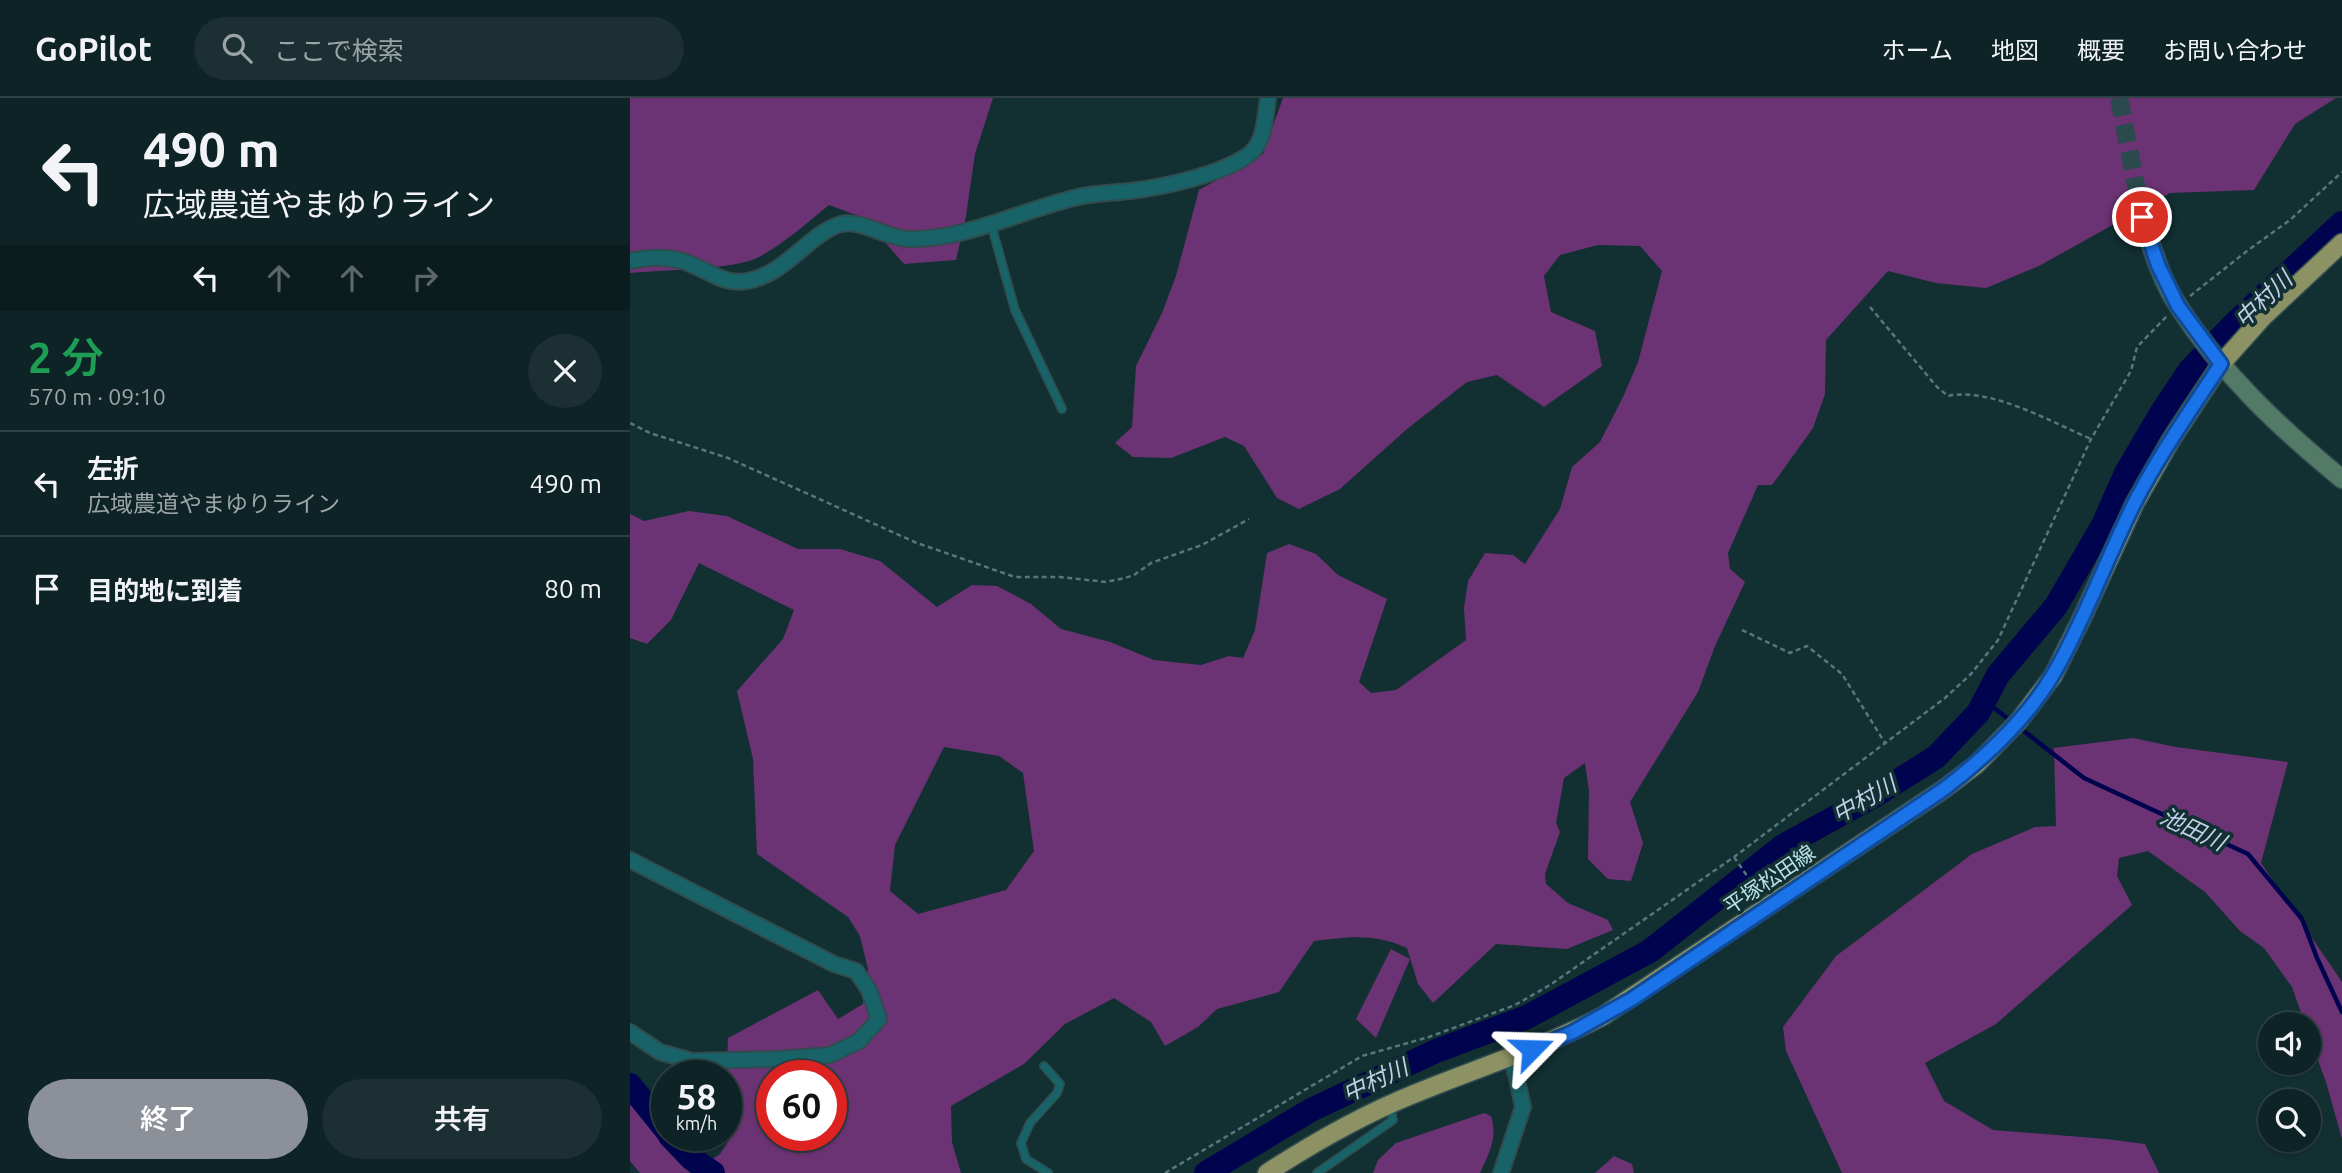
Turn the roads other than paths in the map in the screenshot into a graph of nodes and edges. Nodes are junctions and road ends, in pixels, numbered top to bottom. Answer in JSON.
{"nodes":[{"id":1,"x":1268,"y":98,"type":"edge"},
{"id":2,"x":2142,"y":217,"type":"tunnel mouth"},
{"id":3,"x":991,"y":224,"type":"junction"},
{"id":4,"x":2342,"y":243,"type":"edge"},
{"id":5,"x":630,"y":261,"type":"edge"},
{"id":6,"x":2218,"y":359,"type":"junction"},
{"id":7,"x":1062,"y":410,"type":"dead end"},
{"id":8,"x":2342,"y":479,"type":"edge"},
{"id":9,"x":630,"y":860,"type":"edge"},
{"id":10,"x":630,"y":1032,"type":"edge"},
{"id":11,"x":1512,"y":1057,"type":"junction"},
{"id":12,"x":1044,"y":1066,"type":"dead end"},
{"id":13,"x":1390,"y":1104,"type":"junction"},
{"id":14,"x":1048,"y":1173,"type":"edge"},
{"id":15,"x":1267,"y":1173,"type":"edge"},
{"id":16,"x":1317,"y":1173,"type":"edge"},
{"id":17,"x":1501,"y":1173,"type":"edge"}],
"edges":[{"from":1,"to":3,"type":"street"},
{"from":2,"to":6,"type":"street"},
{"from":3,"to":5,"type":"street"},
{"from":3,"to":7,"type":"lane"},
{"from":4,"to":6,"type":"main road","name":"平塚松田線"},
{"from":6,"to":8,"type":"street"},
{"from":6,"to":11,"type":"main road","name":"平塚松田線"},
{"from":9,"to":10,"type":"street"},
{"from":11,"to":13,"type":"main road","name":"平塚松田線"},
{"from":11,"to":17,"type":"street"},
{"from":12,"to":14,"type":"lane"},
{"from":13,"to":15,"type":"main road","name":"平塚松田線"},
{"from":13,"to":16,"type":"lane"}]}
